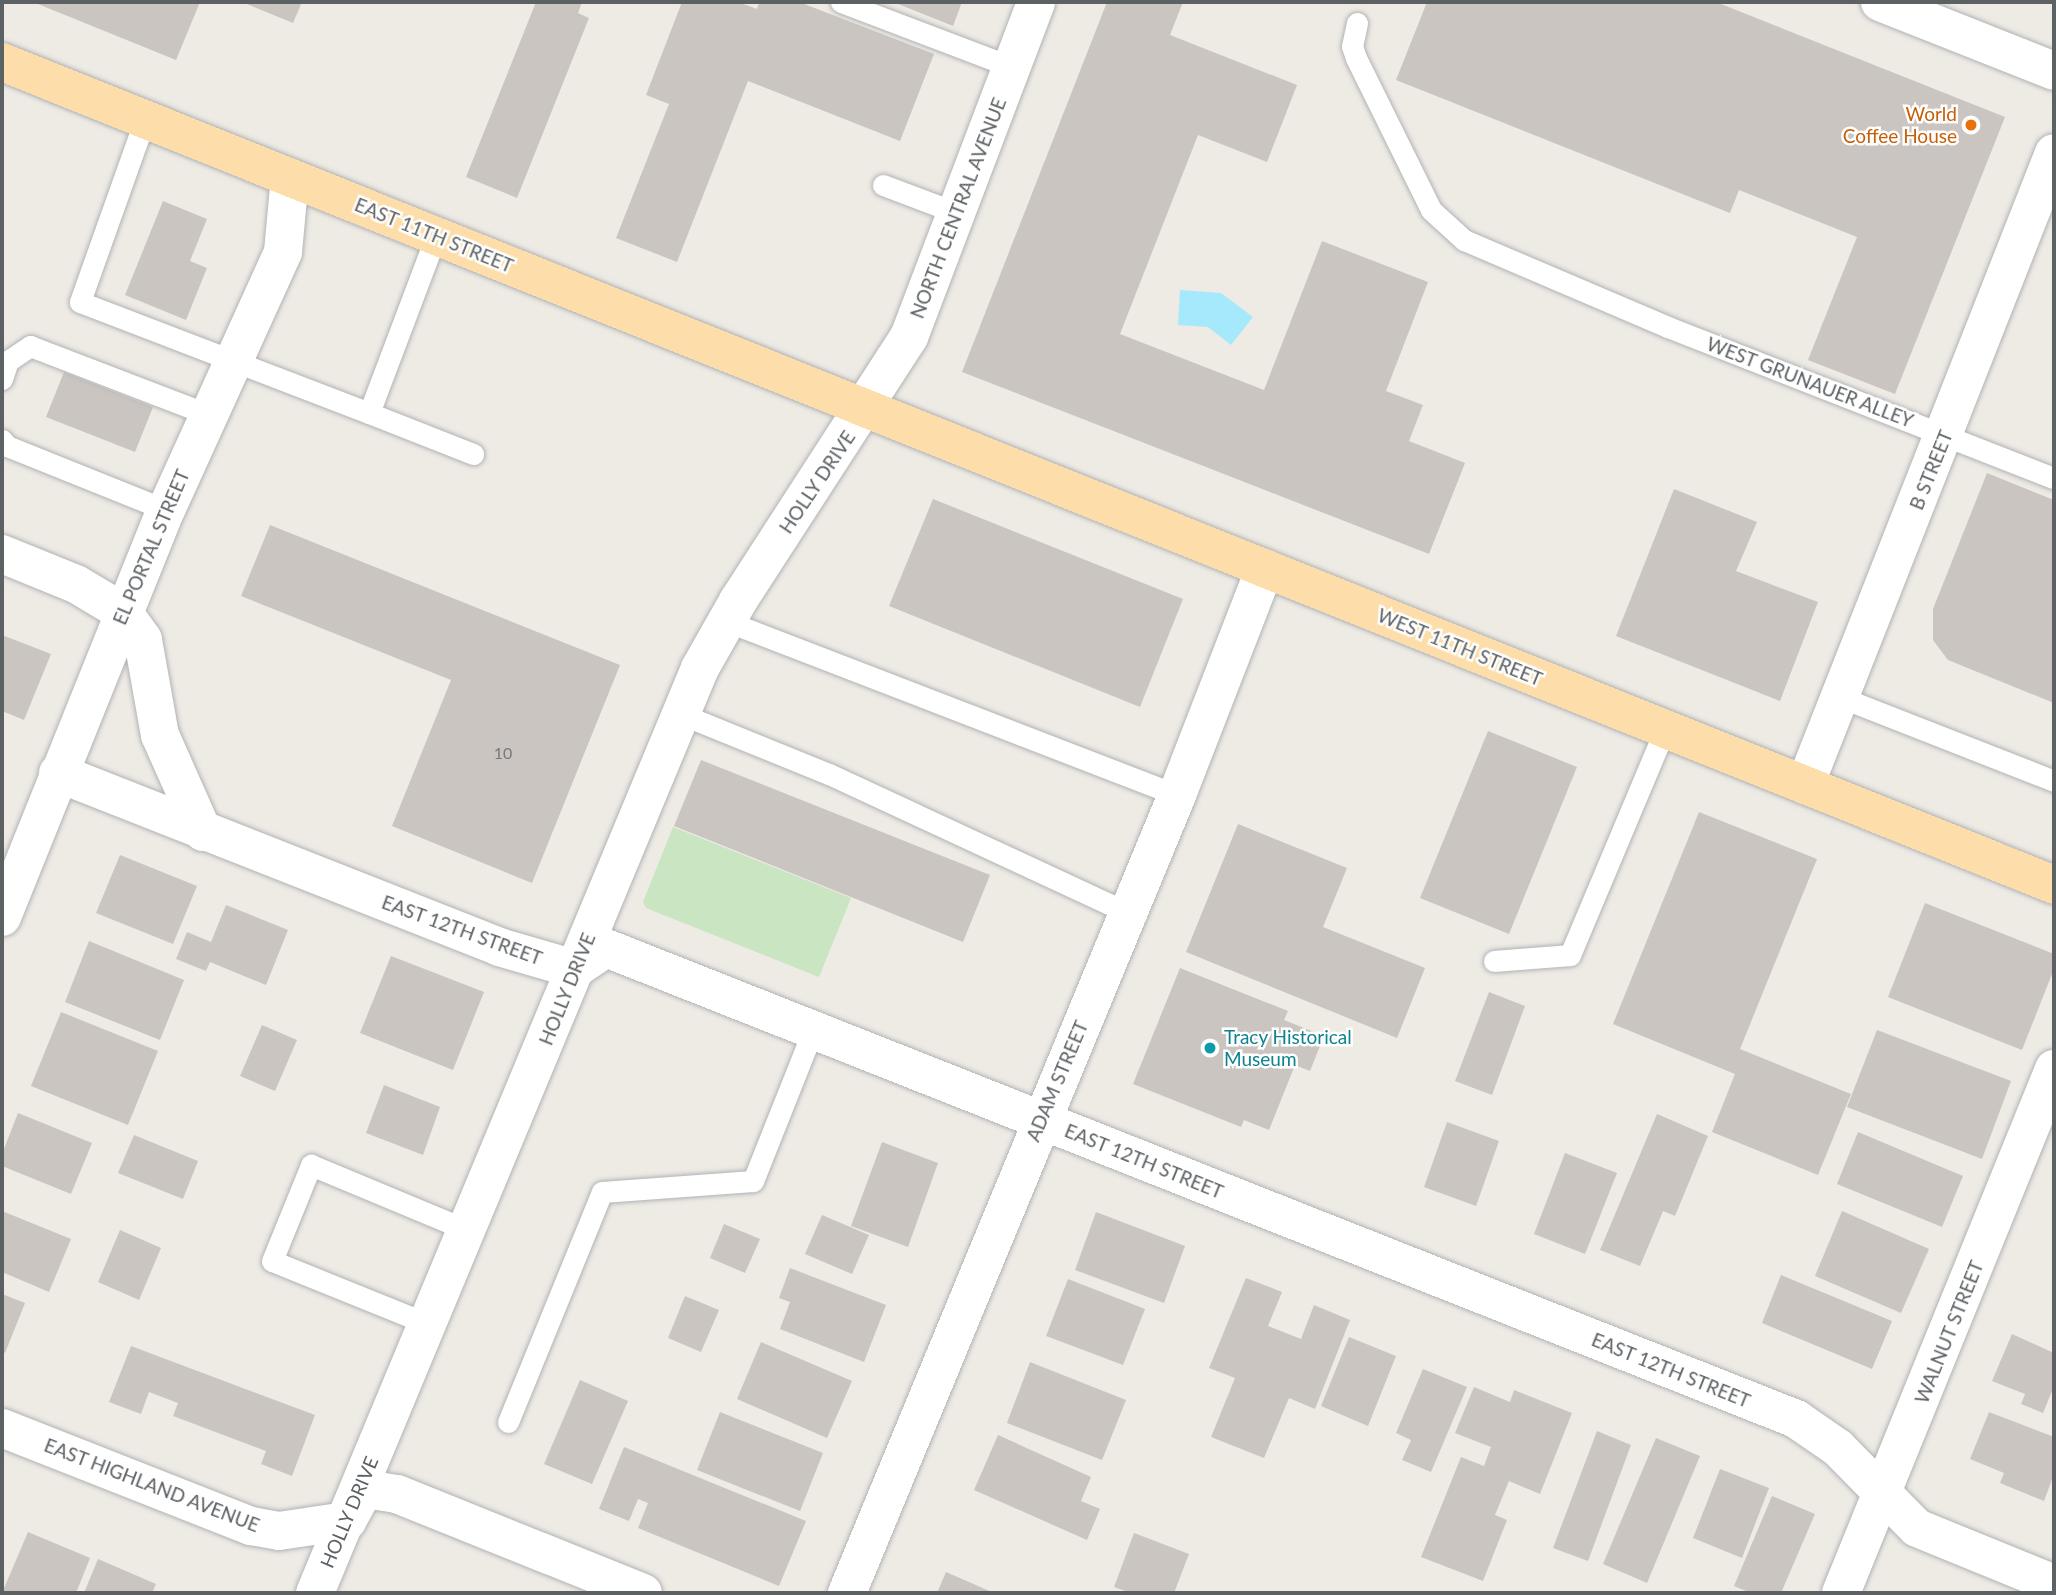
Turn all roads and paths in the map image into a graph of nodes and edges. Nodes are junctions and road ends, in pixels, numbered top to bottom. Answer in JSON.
{"nodes":[{"id":1,"x":841,"y":2,"type":"edge"},
{"id":2,"x":1036,"y":2,"type":"edge"},
{"id":3,"x":1880,"y":2,"type":"edge"},
{"id":4,"x":1357,"y":23,"type":"dead end"},
{"id":5,"x":2,"y":62,"type":"edge"},
{"id":6,"x":1012,"y":67,"type":"junction"},
{"id":7,"x":2054,"y":71,"type":"edge"},
{"id":8,"x":145,"y":120,"type":"junction"},
{"id":9,"x":2054,"y":153,"type":"edge"},
{"id":10,"x":290,"y":177,"type":"junction"},
{"id":11,"x":883,"y":185,"type":"dead end"},
{"id":12,"x":957,"y":214,"type":"junction"},
{"id":13,"x":436,"y":236,"type":"junction"},
{"id":14,"x":232,"y":360,"type":"junction"},
{"id":15,"x":2,"y":379,"type":"edge"},
{"id":16,"x":866,"y":409,"type":"junction"},
{"id":17,"x":369,"y":413,"type":"junction"},
{"id":18,"x":207,"y":414,"type":"junction"},
{"id":19,"x":1945,"y":435,"type":"junction"},
{"id":20,"x":2,"y":440,"type":"edge"},
{"id":21,"x":473,"y":454,"type":"dead end"},
{"id":22,"x":2054,"y":478,"type":"edge"},
{"id":23,"x":166,"y":510,"type":"junction"},
{"id":24,"x":2,"y":554,"type":"edge"},
{"id":25,"x":1265,"y":568,"type":"junction"},
{"id":26,"x":123,"y":612,"type":"junction"},
{"id":27,"x":726,"y":621,"type":"junction"},
{"id":28,"x":1840,"y":698,"type":"junction"},
{"id":29,"x":681,"y":714,"type":"junction"},
{"id":30,"x":1665,"y":729,"type":"junction"},
{"id":31,"x":58,"y":774,"type":"junction"},
{"id":32,"x":2054,"y":781,"type":"edge"},
{"id":33,"x":1805,"y":785,"type":"junction"},
{"id":34,"x":1177,"y":795,"type":"junction"},
{"id":35,"x":202,"y":832,"type":"junction"},
{"id":36,"x":2054,"y":885,"type":"edge"},
{"id":37,"x":1128,"y":913,"type":"junction"},
{"id":38,"x":2,"y":917,"type":"edge"},
{"id":39,"x":1494,"y":961,"type":"dead end"},
{"id":40,"x":575,"y":969,"type":"junction"},
{"id":41,"x":813,"y":1030,"type":"junction"},
{"id":42,"x":2054,"y":1069,"type":"edge"},
{"id":43,"x":1041,"y":1120,"type":"junction"},
{"id":44,"x":467,"y":1230,"type":"junction"},
{"id":45,"x":428,"y":1324,"type":"junction"},
{"id":46,"x":508,"y":1422,"type":"dead end"},
{"id":47,"x":2,"y":1428,"type":"edge"},
{"id":48,"x":1883,"y":1494,"type":"junction"},
{"id":49,"x":347,"y":1521,"type":"junction"},
{"id":50,"x":2054,"y":1584,"type":"edge"},
{"id":51,"x":315,"y":1593,"type":"edge"},
{"id":52,"x":643,"y":1593,"type":"edge"},
{"id":53,"x":847,"y":1593,"type":"edge"},
{"id":54,"x":1841,"y":1593,"type":"edge"}],
"edges":[{"from":1,"to":6,"type":"lane"},
{"from":2,"to":6,"type":"street","name":"NORTH CENTRAL AVENUE"},
{"from":3,"to":7,"type":"street"},
{"from":4,"to":19,"type":"lane","name":"WEST GRUNAUER ALLEY"},
{"from":5,"to":8,"type":"main road","name":"EAST 11TH STREET"},
{"from":6,"to":12,"type":"street","name":"NORTH CENTRAL AVENUE"},
{"from":8,"to":10,"type":"main road","name":"EAST 11TH STREET"},
{"from":8,"to":14,"type":"lane"},
{"from":9,"to":19,"type":"street","name":"B STREET"},
{"from":10,"to":13,"type":"main road","name":"EAST 11TH STREET"},
{"from":10,"to":14,"type":"street","name":"EL PORTAL STREET"},
{"from":11,"to":12,"type":"lane"},
{"from":12,"to":16,"type":"street","name":"NORTH CENTRAL AVENUE"},
{"from":13,"to":16,"type":"main road","name":"EAST 11TH STREET"},
{"from":13,"to":17,"type":"lane"},
{"from":14,"to":17,"type":"lane"},
{"from":14,"to":18,"type":"street","name":"EL PORTAL STREET"},
{"from":15,"to":18,"type":"lane"},
{"from":16,"to":25,"type":"main road","name":"WEST 11TH STREET"},
{"from":16,"to":27,"type":"street","name":"HOLLY DRIVE"},
{"from":17,"to":21,"type":"lane"},
{"from":18,"to":23,"type":"street","name":"EL PORTAL STREET"},
{"from":19,"to":22,"type":"lane","name":"WEST GRUNAUER ALLEY"},
{"from":19,"to":28,"type":"street","name":"B STREET"},
{"from":20,"to":23,"type":"lane"},
{"from":23,"to":26,"type":"street","name":"EL PORTAL STREET"},
{"from":24,"to":26,"type":"street"},
{"from":25,"to":30,"type":"main road","name":"WEST 11TH STREET"},
{"from":25,"to":34,"type":"street","name":"ADAM STREET"},
{"from":26,"to":31,"type":"street","name":"EL PORTAL STREET"},
{"from":26,"to":35,"type":"street"},
{"from":27,"to":29,"type":"street","name":"HOLLY DRIVE"},
{"from":27,"to":34,"type":"lane"},
{"from":28,"to":32,"type":"lane"},
{"from":28,"to":33,"type":"street","name":"B STREET"},
{"from":29,"to":37,"type":"lane"},
{"from":29,"to":40,"type":"street","name":"HOLLY DRIVE"},
{"from":30,"to":33,"type":"main road","name":"WEST 11TH STREET"},
{"from":30,"to":39,"type":"lane"},
{"from":31,"to":35,"type":"street","name":"EAST 12TH STREET"},
{"from":31,"to":38,"type":"street","name":"EL PORTAL STREET"},
{"from":33,"to":36,"type":"main road","name":"WEST 11TH STREET"},
{"from":34,"to":37,"type":"street","name":"ADAM STREET"},
{"from":35,"to":40,"type":"street","name":"EAST 12TH STREET"},
{"from":37,"to":43,"type":"street","name":"ADAM STREET"},
{"from":40,"to":41,"type":"street","name":"EAST 12TH STREET"},
{"from":40,"to":44,"type":"street","name":"HOLLY DRIVE"},
{"from":41,"to":43,"type":"street","name":"EAST 12TH STREET"},
{"from":41,"to":46,"type":"lane"},
{"from":42,"to":48,"type":"street","name":"WALNUT STREET"},
{"from":43,"to":48,"type":"street","name":"EAST 12TH STREET"},
{"from":43,"to":53,"type":"street","name":"ADAM STREET"},
{"from":44,"to":45,"type":"street","name":"HOLLY DRIVE"},
{"from":44,"to":45,"type":"lane"},
{"from":45,"to":49,"type":"street","name":"HOLLY DRIVE"},
{"from":47,"to":49,"type":"street","name":"EAST HIGHLAND AVENUE"},
{"from":48,"to":50,"type":"street","name":"EAST 12TH STREET"},
{"from":48,"to":54,"type":"street","name":"WALNUT STREET"},
{"from":49,"to":51,"type":"street","name":"HOLLY DRIVE"},
{"from":49,"to":52,"type":"street"}]}
